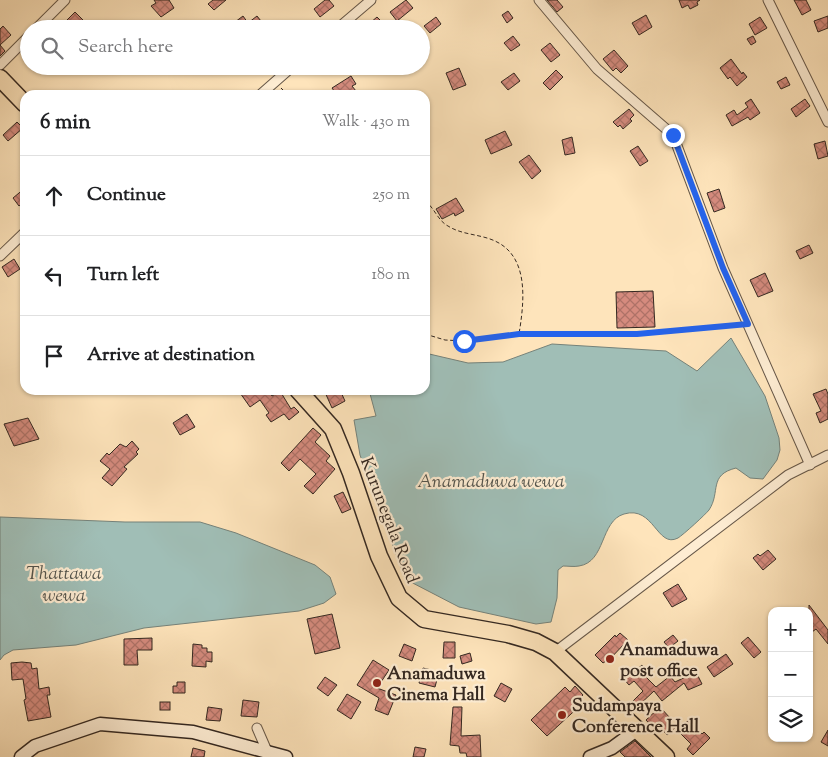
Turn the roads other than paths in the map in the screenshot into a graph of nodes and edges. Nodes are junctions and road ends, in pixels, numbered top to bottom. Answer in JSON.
{"nodes":[{"id":1,"x":65,"y":0,"type":"edge"},
{"id":2,"x":370,"y":0,"type":"edge"},
{"id":3,"x":538,"y":0,"type":"edge"},
{"id":4,"x":768,"y":0,"type":"edge"},
{"id":5,"x":45,"y":20,"type":"edge"},
{"id":6,"x":347,"y":20,"type":"edge"},
{"id":7,"x":20,"y":45,"type":"edge"},
{"id":8,"x":0,"y":65,"type":"edge"},
{"id":9,"x":283,"y":75,"type":"edge"},
{"id":10,"x":0,"y":78,"type":"edge"},
{"id":11,"x":266,"y":90,"type":"edge"},
{"id":12,"x":20,"y":99,"type":"edge"},
{"id":13,"x":828,"y":122,"type":"edge"},
{"id":14,"x":20,"y":237,"type":"edge"},
{"id":15,"x":0,"y":256,"type":"edge"},
{"id":16,"x":302,"y":395,"type":"edge"},
{"id":17,"x":828,"y":455,"type":"edge"},
{"id":18,"x":810,"y":465,"type":"junction"},
{"id":19,"x":556,"y":652,"type":"junction"},
{"id":20,"x":257,"y":728,"type":"dead end"},
{"id":21,"x":638,"y":729,"type":"junction"},
{"id":22,"x":267,"y":751,"type":"junction"},
{"id":23,"x":21,"y":757,"type":"edge"},
{"id":24,"x":282,"y":757,"type":"edge"},
{"id":25,"x":590,"y":757,"type":"edge"},
{"id":26,"x":666,"y":757,"type":"edge"}],
"edges":[{"from":1,"to":5,"type":"street"},
{"from":2,"to":6,"type":"street"},
{"from":3,"to":18,"type":"street"},
{"from":4,"to":13,"type":"street"},
{"from":7,"to":8,"type":"street"},
{"from":9,"to":11,"type":"street"},
{"from":10,"to":12,"type":"highway"},
{"from":14,"to":15,"type":"street"},
{"from":16,"to":19,"type":"highway","name":"Kurunegala Road"},
{"from":17,"to":18,"type":"street"},
{"from":18,"to":19,"type":"street"},
{"from":19,"to":21,"type":"highway","name":"Kurunegala Road"},
{"from":20,"to":22,"type":"street"},
{"from":21,"to":25,"type":"street"},
{"from":21,"to":26,"type":"highway","name":"Kurunegala Road"},
{"from":22,"to":23,"type":"street"},
{"from":22,"to":24,"type":"street"}]}
